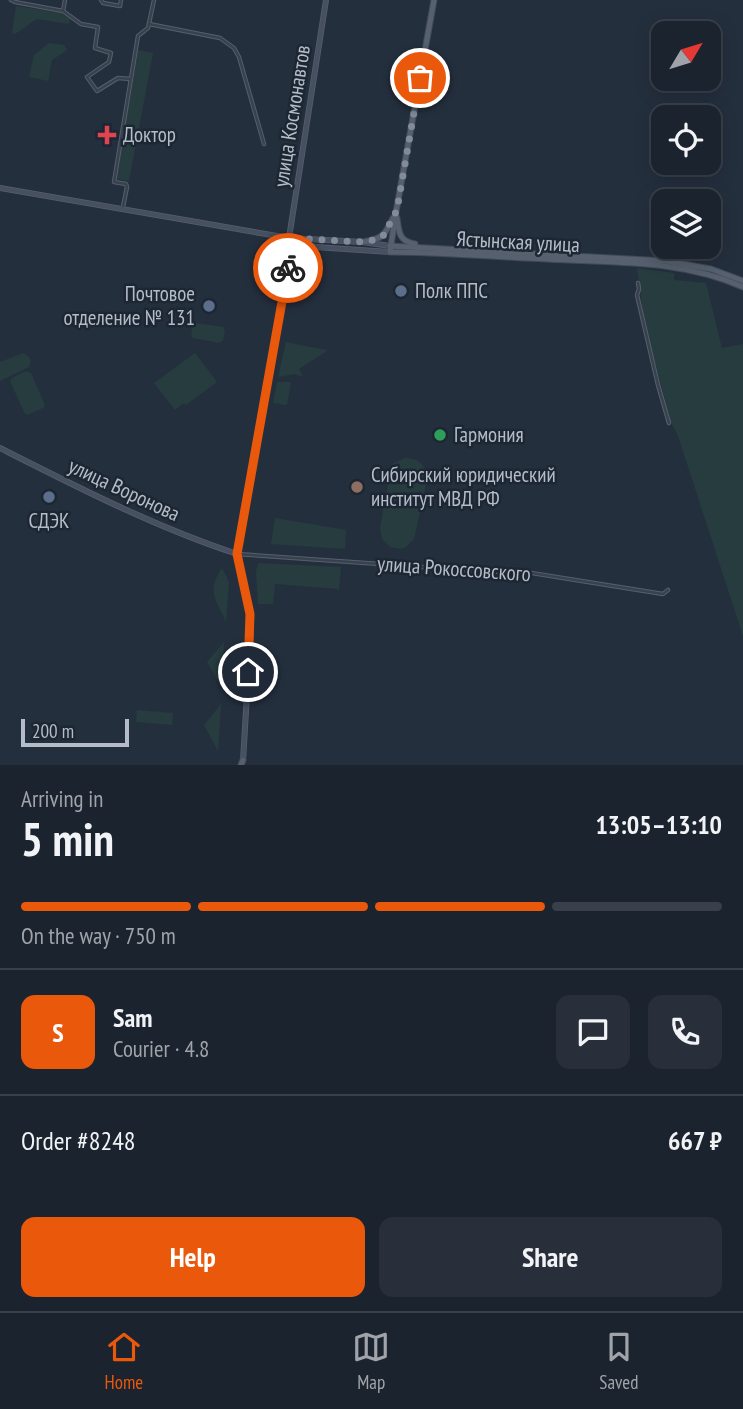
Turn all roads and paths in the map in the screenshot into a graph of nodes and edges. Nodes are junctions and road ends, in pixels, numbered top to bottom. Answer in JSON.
{"nodes":[{"id":1,"x":11,"y":0,"type":"edge"},
{"id":2,"x":65,"y":0,"type":"edge"},
{"id":3,"x":101,"y":0,"type":"edge"},
{"id":4,"x":121,"y":0,"type":"edge"},
{"id":5,"x":154,"y":0,"type":"edge"},
{"id":6,"x":327,"y":0,"type":"edge"},
{"id":7,"x":434,"y":0,"type":"edge"},
{"id":8,"x":63,"y":11,"type":"junction"},
{"id":9,"x":149,"y":24,"type":"junction"},
{"id":10,"x":131,"y":79,"type":"junction"},
{"id":11,"x":264,"y":144,"type":"dead end"},
{"id":12,"x":0,"y":188,"type":"edge"},
{"id":13,"x":123,"y":208,"type":"junction"},
{"id":14,"x":396,"y":212,"type":"junction"},
{"id":15,"x":289,"y":238,"type":"junction"},
{"id":16,"x":363,"y":242,"type":"junction"},
{"id":17,"x":311,"y":246,"type":"junction"},
{"id":18,"x":431,"y":248,"type":"junction"},
{"id":19,"x":390,"y":249,"type":"junction"},
{"id":20,"x":288,"y":267,"type":"junction"},
{"id":21,"x":743,"y":282,"type":"edge"},
{"id":22,"x":638,"y":283,"type":"dead end"},
{"id":23,"x":743,"y":287,"type":"edge"},
{"id":24,"x":669,"y":423,"type":"dead end"},
{"id":25,"x":0,"y":448,"type":"edge"},
{"id":26,"x":237,"y":554,"type":"junction"},
{"id":27,"x":668,"y":590,"type":"dead end"},
{"id":28,"x":242,"y":764,"type":"edge"}],
"edges":[{"from":1,"to":8,"type":"street"},
{"from":2,"to":8,"type":"street"},
{"from":3,"to":4,"type":"street"},
{"from":5,"to":9,"type":"street"},
{"from":6,"to":15,"type":"main road","name":"улица Космонавтов"},
{"from":7,"to":14,"type":"main road"},
{"from":8,"to":10,"type":"street"},
{"from":9,"to":10,"type":"street"},
{"from":9,"to":11,"type":"street"},
{"from":10,"to":13,"type":"street"},
{"from":12,"to":13,"type":"main road","name":"Ястынская улица"},
{"from":13,"to":15,"type":"main road","name":"Ястынская улица"},
{"from":14,"to":16,"type":"main road"},
{"from":14,"to":18,"type":"main road"},
{"from":14,"to":19,"type":"main road"},
{"from":15,"to":16,"type":"main road","name":"Ястынская улица"},
{"from":15,"to":17,"type":"main road","name":"Ястынская улица"},
{"from":15,"to":20,"type":"main road"},
{"from":16,"to":19,"type":"main road","name":"Ястынская улица"},
{"from":17,"to":19,"type":"main road","name":"Ястынская улица"},
{"from":17,"to":20,"type":"main road"},
{"from":18,"to":19,"type":"main road","name":"Ястынская улица"},
{"from":18,"to":21,"type":"main road","name":"Ястынская улица"},
{"from":19,"to":23,"type":"main road","name":"Ястынская улица"},
{"from":20,"to":26,"type":"main road"},
{"from":22,"to":24,"type":"street"},
{"from":25,"to":26,"type":"main road","name":"улица Воронова"},
{"from":26,"to":27,"type":"street","name":"улица Рокоссовского"},
{"from":26,"to":28,"type":"main road"}]}
